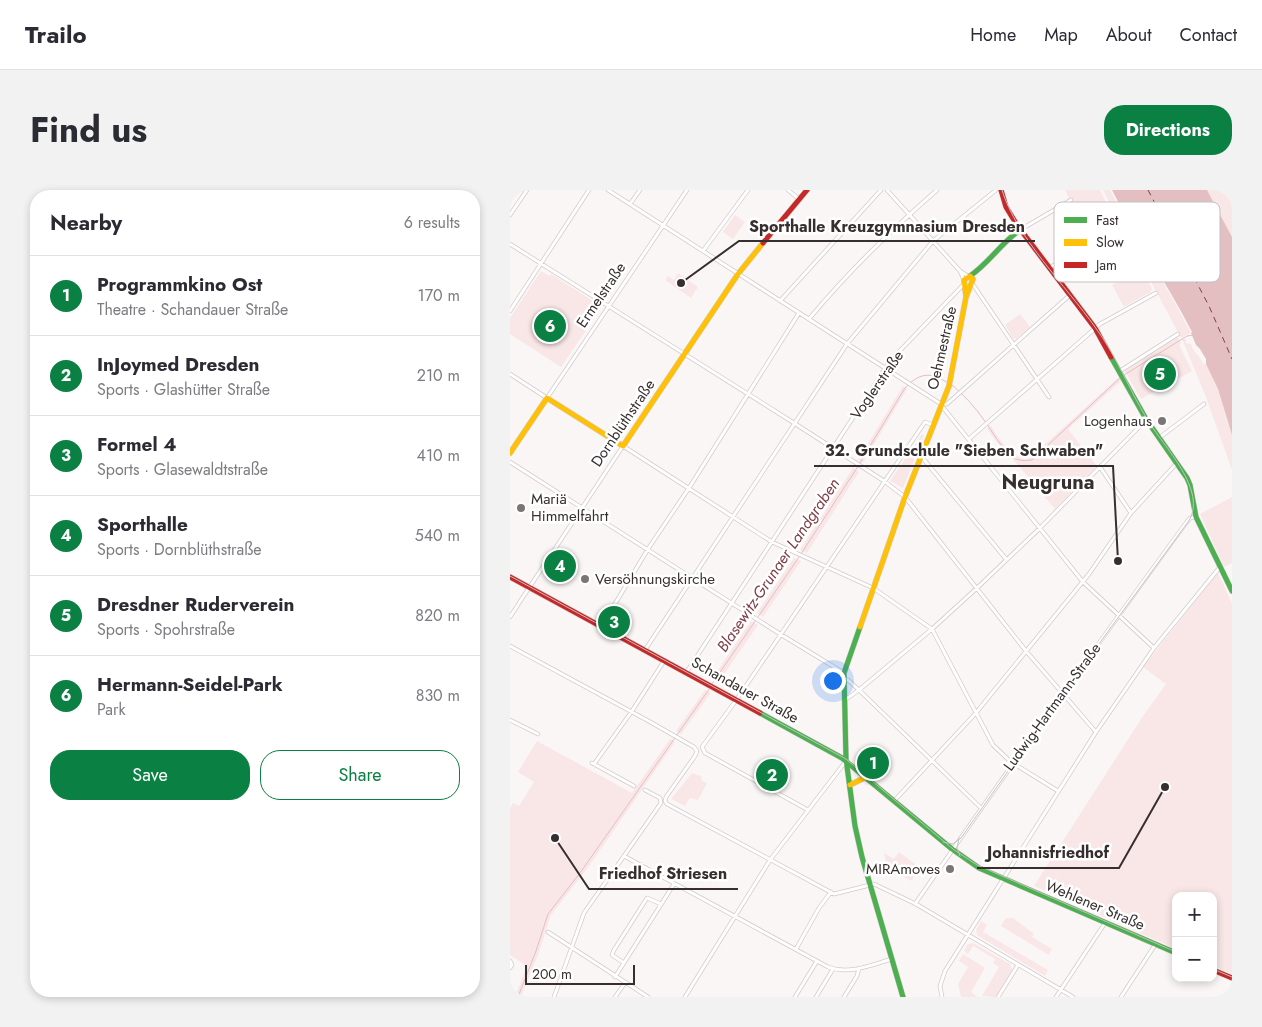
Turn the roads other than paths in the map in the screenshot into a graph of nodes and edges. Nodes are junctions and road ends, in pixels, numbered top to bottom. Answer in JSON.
{"nodes":[{"id":1,"x":527,"y":190,"type":"edge"},
{"id":2,"x":589,"y":190,"type":"edge"},
{"id":3,"x":608,"y":190,"type":"edge"},
{"id":4,"x":640,"y":190,"type":"edge"},
{"id":5,"x":687,"y":190,"type":"edge"},
{"id":6,"x":748,"y":190,"type":"edge"},
{"id":7,"x":788,"y":190,"type":"edge"},
{"id":8,"x":807,"y":190,"type":"edge"},
{"id":9,"x":881,"y":190,"type":"edge"},
{"id":10,"x":887,"y":190,"type":"edge"},
{"id":11,"x":936,"y":190,"type":"edge"},
{"id":12,"x":996,"y":190,"type":"edge"},
{"id":13,"x":1001,"y":190,"type":"edge"},
{"id":14,"x":799,"y":199,"type":"junction"},
{"id":15,"x":1071,"y":200,"type":"dead end"},
{"id":16,"x":1068,"y":202,"type":"edge"},
{"id":17,"x":630,"y":204,"type":"junction"},
{"id":18,"x":1054,"y":210,"type":"edge"},
{"id":19,"x":909,"y":214,"type":"junction"},
{"id":20,"x":510,"y":215,"type":"edge"},
{"id":21,"x":663,"y":226,"type":"junction"},
{"id":22,"x":1020,"y":230,"type":"junction"},
{"id":23,"x":933,"y":241,"type":"junction"},
{"id":24,"x":510,"y":244,"type":"edge"},
{"id":25,"x":703,"y":251,"type":"junction"},
{"id":26,"x":541,"y":263,"type":"junction"},
{"id":27,"x":1054,"y":265,"type":"edge"},
{"id":28,"x":1048,"y":268,"type":"junction"},
{"id":29,"x":738,"y":274,"type":"junction"},
{"id":30,"x":1054,"y":275,"type":"edge"},
{"id":31,"x":969,"y":281,"type":"junction"},
{"id":32,"x":1059,"y":282,"type":"edge"},
{"id":33,"x":1156,"y":293,"type":"dead end"},
{"id":34,"x":1070,"y":295,"type":"junction"},
{"id":35,"x":780,"y":301,"type":"junction"},
{"id":36,"x":608,"y":306,"type":"junction"},
{"id":37,"x":510,"y":311,"type":"edge"},
{"id":38,"x":799,"y":313,"type":"junction"},
{"id":39,"x":809,"y":320,"type":"junction"},
{"id":40,"x":1095,"y":328,"type":"junction"},
{"id":41,"x":1178,"y":334,"type":"dead end"},
{"id":42,"x":847,"y":344,"type":"junction"},
{"id":43,"x":1014,"y":345,"type":"junction"},
{"id":44,"x":684,"y":354,"type":"junction"},
{"id":45,"x":885,"y":369,"type":"junction"},
{"id":46,"x":1120,"y":371,"type":"junction"},
{"id":47,"x":510,"y":374,"type":"edge"},
{"id":48,"x":1037,"y":379,"type":"junction"},
{"id":49,"x":748,"y":394,"type":"junction"},
{"id":50,"x":1049,"y":397,"type":"dead end"},
{"id":51,"x":547,"y":398,"type":"junction"},
{"id":52,"x":941,"y":404,"type":"junction"},
{"id":53,"x":1204,"y":404,"type":"dead end"},
{"id":54,"x":1146,"y":419,"type":"junction"},
{"id":55,"x":794,"y":423,"type":"junction"},
{"id":56,"x":933,"y":424,"type":"junction"},
{"id":57,"x":1158,"y":438,"type":"junction"},
{"id":58,"x":969,"y":439,"type":"junction"},
{"id":59,"x":623,"y":446,"type":"junction"},
{"id":60,"x":833,"y":448,"type":"junction"},
{"id":61,"x":510,"y":453,"type":"edge"},
{"id":62,"x":921,"y":456,"type":"junction"},
{"id":63,"x":510,"y":462,"type":"edge"},
{"id":64,"x":1176,"y":464,"type":"junction"},
{"id":65,"x":1100,"y":468,"type":"junction"},
{"id":66,"x":884,"y":482,"type":"junction"},
{"id":67,"x":688,"y":488,"type":"junction"},
{"id":68,"x":905,"y":497,"type":"junction"},
{"id":69,"x":582,"y":507,"type":"junction"},
{"id":70,"x":1131,"y":513,"type":"junction"},
{"id":71,"x":732,"y":517,"type":"junction"},
{"id":72,"x":1196,"y":517,"type":"junction"},
{"id":73,"x":1040,"y":528,"type":"junction"},
{"id":74,"x":772,"y":542,"type":"junction"},
{"id":75,"x":648,"y":549,"type":"junction"},
{"id":76,"x":1006,"y":559,"type":"junction"},
{"id":77,"x":827,"y":566,"type":"junction"},
{"id":78,"x":1220,"y":567,"type":"junction"},
{"id":79,"x":510,"y":577,"type":"edge"},
{"id":80,"x":692,"y":578,"type":"junction"},
{"id":81,"x":1082,"y":582,"type":"junction"},
{"id":82,"x":530,"y":587,"type":"junction"},
{"id":83,"x":873,"y":588,"type":"junction"},
{"id":84,"x":977,"y":588,"type":"junction"},
{"id":85,"x":1232,"y":591,"type":"edge"},
{"id":86,"x":731,"y":602,"type":"junction"},
{"id":87,"x":1118,"y":616,"type":"junction"},
{"id":88,"x":510,"y":617,"type":"edge"},
{"id":89,"x":602,"y":627,"type":"junction"},
{"id":90,"x":932,"y":629,"type":"junction"},
{"id":91,"x":780,"y":634,"type":"junction"},
{"id":92,"x":510,"y":646,"type":"edge"},
{"id":93,"x":1154,"y":648,"type":"junction"},
{"id":94,"x":645,"y":650,"type":"junction"},
{"id":95,"x":1026,"y":651,"type":"junction"},
{"id":96,"x":665,"y":661,"type":"junction"},
{"id":97,"x":686,"y":673,"type":"junction"},
{"id":98,"x":844,"y":676,"type":"junction"},
{"id":99,"x":859,"y":690,"type":"junction"},
{"id":100,"x":1062,"y":693,"type":"junction"},
{"id":101,"x":736,"y":700,"type":"junction"},
{"id":102,"x":845,"y":700,"type":"junction"},
{"id":103,"x":632,"y":712,"type":"junction"},
{"id":104,"x":975,"y":714,"type":"junction"},
{"id":105,"x":510,"y":720,"type":"edge"},
{"id":106,"x":1096,"y":732,"type":"junction"},
{"id":107,"x":538,"y":734,"type":"dead end"},
{"id":108,"x":931,"y":760,"type":"junction"},
{"id":109,"x":846,"y":761,"type":"junction"},
{"id":110,"x":1012,"y":762,"type":"junction"},
{"id":111,"x":866,"y":777,"type":"junction"},
{"id":112,"x":850,"y":785,"type":"junction"},
{"id":113,"x":634,"y":786,"type":"dead end"},
{"id":114,"x":645,"y":790,"type":"dead end"},
{"id":115,"x":1058,"y":791,"type":"junction"},
{"id":116,"x":894,"y":801,"type":"junction"},
{"id":117,"x":663,"y":802,"type":"junction"},
{"id":118,"x":981,"y":808,"type":"junction"},
{"id":119,"x":808,"y":810,"type":"junction"},
{"id":120,"x":952,"y":850,"type":"junction"},
{"id":121,"x":624,"y":856,"type":"junction"},
{"id":122,"x":770,"y":860,"type":"junction"},
{"id":123,"x":1004,"y":879,"type":"junction"},
{"id":124,"x":674,"y":884,"type":"junction"},
{"id":125,"x":871,"y":885,"type":"junction"},
{"id":126,"x":831,"y":892,"type":"junction"},
{"id":127,"x":661,"y":904,"type":"junction"},
{"id":128,"x":915,"y":904,"type":"junction"},
{"id":129,"x":735,"y":916,"type":"junction"},
{"id":130,"x":1105,"y":923,"type":"junction"},
{"id":131,"x":548,"y":932,"type":"dead end"},
{"id":132,"x":968,"y":936,"type":"junction"},
{"id":133,"x":1155,"y":944,"type":"junction"},
{"id":134,"x":571,"y":948,"type":"junction"},
{"id":135,"x":796,"y":949,"type":"junction"},
{"id":136,"x":1172,"y":952,"type":"edge"},
{"id":137,"x":892,"y":959,"type":"junction"},
{"id":138,"x":817,"y":961,"type":"junction"},
{"id":139,"x":510,"y":962,"type":"edge"},
{"id":140,"x":624,"y":963,"type":"junction"},
{"id":141,"x":1018,"y":965,"type":"junction"},
{"id":142,"x":510,"y":968,"type":"edge"},
{"id":143,"x":859,"y":968,"type":"junction"},
{"id":144,"x":833,"y":969,"type":"junction"},
{"id":145,"x":1217,"y":972,"type":"edge"},
{"id":146,"x":615,"y":977,"type":"junction"},
{"id":147,"x":1232,"y":978,"type":"edge"},
{"id":148,"x":625,"y":983,"type":"junction"},
{"id":149,"x":1061,"y":990,"type":"junction"},
{"id":150,"x":554,"y":997,"type":"edge"},
{"id":151,"x":615,"y":997,"type":"edge"},
{"id":152,"x":648,"y":997,"type":"edge"},
{"id":153,"x":685,"y":997,"type":"edge"},
{"id":154,"x":794,"y":997,"type":"edge"},
{"id":155,"x":816,"y":997,"type":"edge"},
{"id":156,"x":844,"y":997,"type":"edge"},
{"id":157,"x":903,"y":997,"type":"edge"},
{"id":158,"x":942,"y":997,"type":"edge"},
{"id":159,"x":998,"y":997,"type":"edge"},
{"id":160,"x":1056,"y":997,"type":"edge"},
{"id":161,"x":1073,"y":997,"type":"edge"},
{"id":162,"x":1121,"y":997,"type":"edge"}],
"edges":[{"from":1,"to":20,"type":"street"},
{"from":2,"to":26,"type":"street"},
{"from":3,"to":17,"type":"street"},
{"from":4,"to":17,"type":"street"},
{"from":5,"to":21,"type":"street","name":"Ermelstraße"},
{"from":6,"to":25,"type":"street"},
{"from":7,"to":14,"type":"street"},
{"from":8,"to":14,"type":"main road","name":"Dornblüthstraße"},
{"from":9,"to":35,"type":"street"},
{"from":10,"to":19,"type":"street"},
{"from":11,"to":19,"type":"street"},
{"from":12,"to":23,"type":"street"},
{"from":13,"to":22,"type":"main road"},
{"from":14,"to":29,"type":"main road","name":"Dornblüthstraße"},
{"from":15,"to":16,"type":"street","name":"Oehmestraße"},
{"from":17,"to":21,"type":"street"},
{"from":18,"to":22,"type":"street","name":"Oehmestraße"},
{"from":19,"to":23,"type":"street"},
{"from":19,"to":39,"type":"street"},
{"from":21,"to":25,"type":"street"},
{"from":21,"to":36,"type":"street","name":"Ermelstraße"},
{"from":22,"to":28,"type":"main road"},
{"from":22,"to":31,"type":"main road","name":"Oehmestraße"},
{"from":23,"to":31,"type":"street"},
{"from":23,"to":42,"type":"street"},
{"from":24,"to":26,"type":"street"},
{"from":25,"to":29,"type":"street"},
{"from":26,"to":36,"type":"street"},
{"from":26,"to":37,"type":"street"},
{"from":27,"to":28,"type":"street"},
{"from":28,"to":30,"type":"main road"},
{"from":29,"to":35,"type":"street"},
{"from":29,"to":44,"type":"main road","name":"Dornblüthstraße"},
{"from":31,"to":43,"type":"street"},
{"from":31,"to":45,"type":"street","name":"Voglerstraße"},
{"from":31,"to":52,"type":"main road","name":"Oehmestraße"},
{"from":32,"to":34,"type":"main road"},
{"from":33,"to":40,"type":"street"},
{"from":34,"to":40,"type":"main road"},
{"from":34,"to":43,"type":"street"},
{"from":35,"to":38,"type":"street"},
{"from":36,"to":44,"type":"street"},
{"from":36,"to":51,"type":"street","name":"Ermelstraße"},
{"from":38,"to":39,"type":"street"},
{"from":38,"to":49,"type":"street"},
{"from":39,"to":42,"type":"street"},
{"from":40,"to":46,"type":"main road"},
{"from":40,"to":48,"type":"street"},
{"from":41,"to":46,"type":"street"},
{"from":42,"to":45,"type":"street"},
{"from":42,"to":55,"type":"street"},
{"from":43,"to":48,"type":"street"},
{"from":43,"to":52,"type":"street"},
{"from":44,"to":49,"type":"street"},
{"from":44,"to":59,"type":"main road","name":"Dornblüthstraße"},
{"from":45,"to":52,"type":"street"},
{"from":45,"to":60,"type":"street","name":"Voglerstraße"},
{"from":46,"to":54,"type":"main road"},
{"from":47,"to":51,"type":"street"},
{"from":48,"to":50,"type":"street"},
{"from":48,"to":58,"type":"street"},
{"from":49,"to":55,"type":"street"},
{"from":49,"to":67,"type":"street"},
{"from":51,"to":59,"type":"main road"},
{"from":51,"to":61,"type":"main road","name":"Ermelstraße"},
{"from":52,"to":56,"type":"main road","name":"Oehmestraße"},
{"from":52,"to":58,"type":"street"},
{"from":53,"to":57,"type":"street"},
{"from":54,"to":57,"type":"main road"},
{"from":54,"to":65,"type":"street"},
{"from":55,"to":60,"type":"street"},
{"from":55,"to":71,"type":"street"},
{"from":56,"to":62,"type":"main road","name":"Oehmestraße"},
{"from":56,"to":66,"type":"street"},
{"from":57,"to":64,"type":"main road"},
{"from":58,"to":73,"type":"street"},
{"from":59,"to":67,"type":"street"},
{"from":59,"to":69,"type":"street","name":"Dornblüthstraße"},
{"from":60,"to":66,"type":"street"},
{"from":60,"to":74,"type":"street","name":"Voglerstraße"},
{"from":62,"to":68,"type":"main road","name":"Oehmestraße"},
{"from":62,"to":76,"type":"street"},
{"from":63,"to":69,"type":"street"},
{"from":64,"to":70,"type":"street"},
{"from":64,"to":72,"type":"main road"},
{"from":65,"to":70,"type":"street"},
{"from":65,"to":73,"type":"street"},
{"from":66,"to":68,"type":"street"},
{"from":66,"to":77,"type":"street"},
{"from":67,"to":71,"type":"street"},
{"from":67,"to":75,"type":"street"},
{"from":68,"to":83,"type":"main road","name":"Oehmestraße"},
{"from":68,"to":84,"type":"street"},
{"from":69,"to":75,"type":"street"},
{"from":69,"to":82,"type":"street","name":"Dornblüthstraße"},
{"from":70,"to":81,"type":"street"},
{"from":71,"to":74,"type":"street"},
{"from":71,"to":80,"type":"street"},
{"from":72,"to":78,"type":"main road"},
{"from":72,"to":87,"type":"street","name":"Ludwig-Hartmann-Straße"},
{"from":73,"to":76,"type":"street"},
{"from":73,"to":81,"type":"street"},
{"from":74,"to":77,"type":"street"},
{"from":74,"to":86,"type":"street","name":"Voglerstraße"},
{"from":75,"to":80,"type":"street"},
{"from":75,"to":89,"type":"street"},
{"from":76,"to":84,"type":"street"},
{"from":77,"to":83,"type":"street"},
{"from":77,"to":91,"type":"street"},
{"from":78,"to":85,"type":"main road"},
{"from":78,"to":93,"type":"street"},
{"from":79,"to":82,"type":"main road","name":"Schandauer Straße"},
{"from":80,"to":86,"type":"street"},
{"from":80,"to":94,"type":"street"},
{"from":81,"to":87,"type":"street"},
{"from":81,"to":95,"type":"street"},
{"from":82,"to":88,"type":"street","name":"Dornblüthstraße"},
{"from":82,"to":89,"type":"main road","name":"Schandauer Straße"},
{"from":83,"to":90,"type":"street"},
{"from":83,"to":98,"type":"main road","name":"Oehmestraße"},
{"from":84,"to":90,"type":"street"},
{"from":84,"to":95,"type":"street"},
{"from":86,"to":91,"type":"street"},
{"from":86,"to":97,"type":"street","name":"Voglerstraße"},
{"from":87,"to":93,"type":"street"},
{"from":87,"to":100,"type":"street","name":"Ludwig-Hartmann-Straße"},
{"from":89,"to":94,"type":"main road","name":"Schandauer Straße"},
{"from":90,"to":99,"type":"street"},
{"from":90,"to":104,"type":"street"},
{"from":91,"to":98,"type":"street"},
{"from":91,"to":101,"type":"street"},
{"from":92,"to":103,"type":"street"},
{"from":93,"to":106,"type":"street"},
{"from":94,"to":96,"type":"main road","name":"Schandauer Straße"},
{"from":95,"to":100,"type":"street"},
{"from":95,"to":104,"type":"street"},
{"from":96,"to":97,"type":"main road","name":"Schandauer Straße"},
{"from":96,"to":103,"type":"street"},
{"from":97,"to":101,"type":"main road","name":"Schandauer Straße"},
{"from":98,"to":99,"type":"street"},
{"from":98,"to":102,"type":"main road"},
{"from":99,"to":102,"type":"street"},
{"from":99,"to":108,"type":"street"},
{"from":100,"to":106,"type":"street"},
{"from":100,"to":110,"type":"street","name":"Ludwig-Hartmann-Straße"},
{"from":101,"to":109,"type":"main road","name":"Schandauer Straße"},
{"from":101,"to":119,"type":"street"},
{"from":102,"to":109,"type":"main road"},
{"from":103,"to":113,"type":"street"},
{"from":103,"to":117,"type":"street"},
{"from":104,"to":108,"type":"street"},
{"from":104,"to":110,"type":"street"},
{"from":105,"to":107,"type":"street"},
{"from":106,"to":115,"type":"street"},
{"from":108,"to":116,"type":"street"},
{"from":108,"to":118,"type":"street"},
{"from":109,"to":111,"type":"main road","name":"Schandauer Straße"},
{"from":109,"to":112,"type":"main road"},
{"from":109,"to":119,"type":"street"},
{"from":110,"to":115,"type":"street"},
{"from":110,"to":118,"type":"street","name":"Ludwig-Hartmann-Straße"},
{"from":111,"to":112,"type":"main road"},
{"from":111,"to":116,"type":"main road","name":"Schandauer Straße"},
{"from":112,"to":125,"type":"main road"},
{"from":114,"to":117,"type":"street"},
{"from":115,"to":123,"type":"street"},
{"from":116,"to":120,"type":"main road","name":"Schandauer Straße"},
{"from":117,"to":121,"type":"street"},
{"from":117,"to":122,"type":"street"},
{"from":118,"to":120,"type":"street","name":"Ludwig-Hartmann-Straße"},
{"from":119,"to":122,"type":"street"},
{"from":120,"to":123,"type":"main road","name":"Wehlener Straße"},
{"from":120,"to":128,"type":"street","name":"Ludwig-Hartmann-Straße"},
{"from":121,"to":124,"type":"street"},
{"from":121,"to":134,"type":"street"},
{"from":122,"to":126,"type":"street"},
{"from":122,"to":129,"type":"street"},
{"from":123,"to":130,"type":"main road","name":"Wehlener Straße"},
{"from":123,"to":132,"type":"street"},
{"from":124,"to":127,"type":"street"},
{"from":124,"to":129,"type":"street"},
{"from":125,"to":126,"type":"street"},
{"from":125,"to":128,"type":"street"},
{"from":125,"to":137,"type":"main road"},
{"from":126,"to":135,"type":"street"},
{"from":127,"to":140,"type":"street"},
{"from":127,"to":140,"type":"street"},
{"from":128,"to":132,"type":"street"},
{"from":129,"to":135,"type":"street"},
{"from":129,"to":153,"type":"street"},
{"from":130,"to":133,"type":"main road","name":"Wehlener Straße"},
{"from":130,"to":149,"type":"street"},
{"from":131,"to":134,"type":"street"},
{"from":132,"to":141,"type":"street"},
{"from":132,"to":158,"type":"street"},
{"from":133,"to":136,"type":"main road","name":"Wehlener Straße"},
{"from":133,"to":162,"type":"street"},
{"from":134,"to":146,"type":"street"},
{"from":134,"to":150,"type":"street"},
{"from":135,"to":138,"type":"street"},
{"from":137,"to":143,"type":"street"},
{"from":137,"to":157,"type":"main road"},
{"from":138,"to":144,"type":"street"},
{"from":138,"to":154,"type":"street"},
{"from":139,"to":142,"type":"street"},
{"from":140,"to":146,"type":"street"},
{"from":141,"to":149,"type":"street"},
{"from":141,"to":159,"type":"street"},
{"from":143,"to":144,"type":"street"},
{"from":143,"to":156,"type":"street"},
{"from":144,"to":155,"type":"street"},
{"from":145,"to":147,"type":"main road"},
{"from":146,"to":148,"type":"street"},
{"from":148,"to":151,"type":"street"},
{"from":148,"to":152,"type":"street"},
{"from":149,"to":160,"type":"street"},
{"from":149,"to":161,"type":"street"}]}
